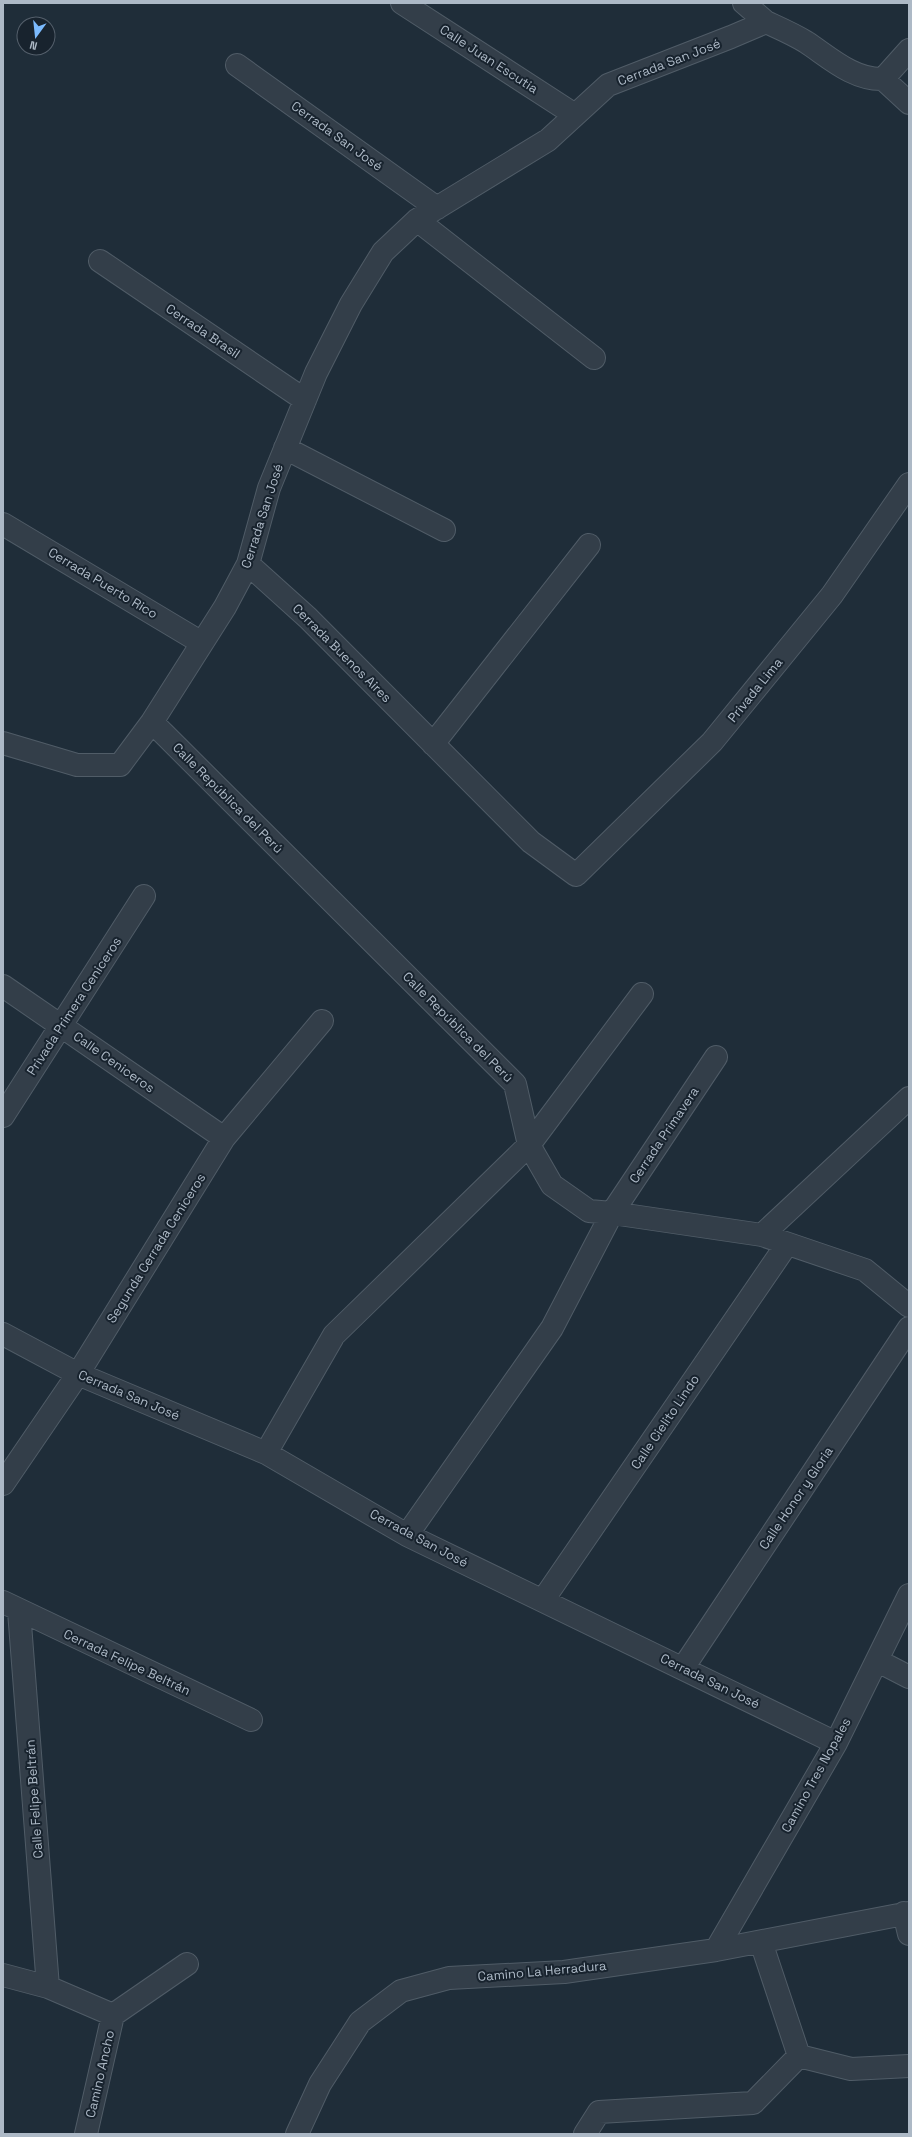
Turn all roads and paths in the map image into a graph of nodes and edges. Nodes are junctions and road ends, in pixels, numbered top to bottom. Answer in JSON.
{"nodes":[{"id":1,"x":402,"y":3,"type":"edge"},
{"id":2,"x":744,"y":3,"type":"edge"},
{"id":3,"x":766,"y":22,"type":"junction"},
{"id":4,"x":909,"y":50,"type":"edge"},
{"id":5,"x":237,"y":65,"type":"dead end"},
{"id":6,"x":883,"y":79,"type":"junction"},
{"id":7,"x":909,"y":103,"type":"edge"},
{"id":8,"x":575,"y":115,"type":"junction"},
{"id":9,"x":437,"y":208,"type":"junction"},
{"id":10,"x":417,"y":220,"type":"junction"},
{"id":11,"x":100,"y":262,"type":"dead end"},
{"id":12,"x":594,"y":358,"type":"dead end"},
{"id":13,"x":306,"y":400,"type":"junction"},
{"id":14,"x":285,"y":448,"type":"junction"},
{"id":15,"x":909,"y":484,"type":"edge"},
{"id":16,"x":3,"y":524,"type":"edge"},
{"id":17,"x":444,"y":530,"type":"dead end"},
{"id":18,"x":589,"y":545,"type":"dead end"},
{"id":19,"x":248,"y":564,"type":"junction"},
{"id":20,"x":202,"y":643,"type":"junction"},
{"id":21,"x":152,"y":722,"type":"junction"},
{"id":22,"x":3,"y":743,"type":"edge"},
{"id":23,"x":433,"y":744,"type":"junction"},
{"id":24,"x":576,"y":875,"type":"joint"},
{"id":25,"x":144,"y":896,"type":"dead end"},
{"id":26,"x":3,"y":986,"type":"edge"},
{"id":27,"x":642,"y":994,"type":"dead end"},
{"id":28,"x":322,"y":1021,"type":"dead end"},
{"id":29,"x":62,"y":1025,"type":"junction"},
{"id":30,"x":716,"y":1057,"type":"dead end"},
{"id":31,"x":909,"y":1098,"type":"edge"},
{"id":32,"x":3,"y":1116,"type":"edge"},
{"id":33,"x":224,"y":1138,"type":"junction"},
{"id":34,"x":529,"y":1144,"type":"junction"},
{"id":35,"x":612,"y":1213,"type":"junction"},
{"id":36,"x":762,"y":1235,"type":"junction"},
{"id":37,"x":787,"y":1244,"type":"junction"},
{"id":38,"x":909,"y":1306,"type":"edge"},
{"id":39,"x":909,"y":1328,"type":"edge"},
{"id":40,"x":3,"y":1334,"type":"edge"},
{"id":41,"x":78,"y":1374,"type":"junction"},
{"id":42,"x":266,"y":1452,"type":"junction"},
{"id":43,"x":3,"y":1484,"type":"edge"},
{"id":44,"x":407,"y":1534,"type":"junction"},
{"id":45,"x":909,"y":1595,"type":"edge"},
{"id":46,"x":543,"y":1600,"type":"junction"},
{"id":47,"x":11,"y":1606,"type":"edge"},
{"id":48,"x":878,"y":1661,"type":"junction"},
{"id":49,"x":683,"y":1668,"type":"junction"},
{"id":50,"x":909,"y":1677,"type":"edge"},
{"id":51,"x":251,"y":1720,"type":"dead end"},
{"id":52,"x":836,"y":1743,"type":"junction"},
{"id":53,"x":907,"y":1920,"type":"edge"},
{"id":54,"x":761,"y":1942,"type":"junction"},
{"id":55,"x":716,"y":1950,"type":"junction"},
{"id":56,"x":187,"y":1964,"type":"dead end"},
{"id":57,"x":3,"y":1975,"type":"edge"},
{"id":58,"x":48,"y":1986,"type":"junction"},
{"id":59,"x":113,"y":2015,"type":"junction"},
{"id":60,"x":799,"y":2056,"type":"junction"},
{"id":61,"x":909,"y":2066,"type":"edge"},
{"id":62,"x":86,"y":2134,"type":"edge"},
{"id":63,"x":297,"y":2134,"type":"edge"},
{"id":64,"x":585,"y":2134,"type":"edge"}],
"edges":[{"from":1,"to":8,"type":"street","name":"Calle Juan Escutia"},
{"from":2,"to":3,"type":"street"},
{"from":3,"to":6,"type":"street"},
{"from":3,"to":8,"type":"street","name":"Cerrada San José"},
{"from":4,"to":6,"type":"street"},
{"from":5,"to":9,"type":"street","name":"Cerrada San José"},
{"from":6,"to":7,"type":"street"},
{"from":8,"to":9,"type":"street","name":"Cerrada San José"},
{"from":9,"to":10,"type":"street","name":"Cerrada San José"},
{"from":10,"to":12,"type":"street"},
{"from":10,"to":13,"type":"street","name":"Cerrada San José"},
{"from":11,"to":13,"type":"street","name":"Cerrada Brasil"},
{"from":13,"to":14,"type":"street","name":"Cerrada San José"},
{"from":14,"to":17,"type":"street"},
{"from":14,"to":19,"type":"street","name":"Cerrada San José"},
{"from":15,"to":24,"type":"street","name":"Privada Lima"},
{"from":16,"to":20,"type":"street","name":"Cerrada Puerto Rico"},
{"from":18,"to":23,"type":"street"},
{"from":19,"to":20,"type":"street","name":"Cerrada San José"},
{"from":19,"to":23,"type":"street","name":"Cerrada Buenos Aires"},
{"from":20,"to":21,"type":"street","name":"Cerrada San José"},
{"from":21,"to":22,"type":"street","name":"Cerrada San José"},
{"from":21,"to":34,"type":"street","name":"Calle República del Perú"},
{"from":23,"to":24,"type":"street","name":"Cerrada Buenos Aires"},
{"from":25,"to":29,"type":"street","name":"Privada Primera Ceniceros"},
{"from":26,"to":29,"type":"street","name":"Calle Ceniceros"},
{"from":27,"to":34,"type":"street"},
{"from":28,"to":33,"type":"street","name":"Segunda Cerrada Ceniceros"},
{"from":29,"to":32,"type":"street","name":"Privada Primera Ceniceros"},
{"from":29,"to":33,"type":"street","name":"Calle Ceniceros"},
{"from":30,"to":35,"type":"street","name":"Cerrada Primavera"},
{"from":31,"to":36,"type":"street"},
{"from":33,"to":41,"type":"street","name":"Segunda Cerrada Ceniceros"},
{"from":34,"to":35,"type":"street","name":"Calle República del Perú"},
{"from":34,"to":42,"type":"street"},
{"from":35,"to":36,"type":"street","name":"Calle República del Perú"},
{"from":35,"to":44,"type":"street","name":"Cerrada Primavera"},
{"from":36,"to":37,"type":"street","name":"Calle República del Perú"},
{"from":37,"to":38,"type":"street","name":"Calle República del Perú"},
{"from":37,"to":46,"type":"street","name":"Calle Cielito Lindo"},
{"from":39,"to":49,"type":"street","name":"Calle Honor y Gloria"},
{"from":40,"to":41,"type":"street","name":"Cerrada San José"},
{"from":41,"to":42,"type":"street","name":"Cerrada San José"},
{"from":41,"to":43,"type":"street","name":"Segunda Cerrada Ceniceros"},
{"from":42,"to":44,"type":"street","name":"Cerrada San José"},
{"from":44,"to":46,"type":"street","name":"Cerrada San José"},
{"from":45,"to":48,"type":"street","name":"Camino Tres Nopales"},
{"from":46,"to":49,"type":"street","name":"Cerrada San José"},
{"from":47,"to":51,"type":"street","name":"Cerrada Felipe Beltrán"},
{"from":47,"to":58,"type":"street","name":"Calle Felipe Beltrán"},
{"from":48,"to":50,"type":"street"},
{"from":48,"to":52,"type":"street","name":"Camino Tres Nopales"},
{"from":49,"to":52,"type":"street","name":"Cerrada San José"},
{"from":52,"to":55,"type":"street","name":"Camino Tres Nopales"},
{"from":53,"to":54,"type":"street","name":"Camino La Herradura"},
{"from":54,"to":55,"type":"street","name":"Camino La Herradura"},
{"from":54,"to":60,"type":"street"},
{"from":55,"to":63,"type":"street","name":"Camino La Herradura"},
{"from":56,"to":59,"type":"street","name":"Camino Ancho"},
{"from":57,"to":58,"type":"street","name":"Camino Ancho"},
{"from":58,"to":59,"type":"street","name":"Camino Ancho"},
{"from":59,"to":62,"type":"street","name":"Camino Ancho"},
{"from":60,"to":61,"type":"street"},
{"from":60,"to":64,"type":"street"}]}
